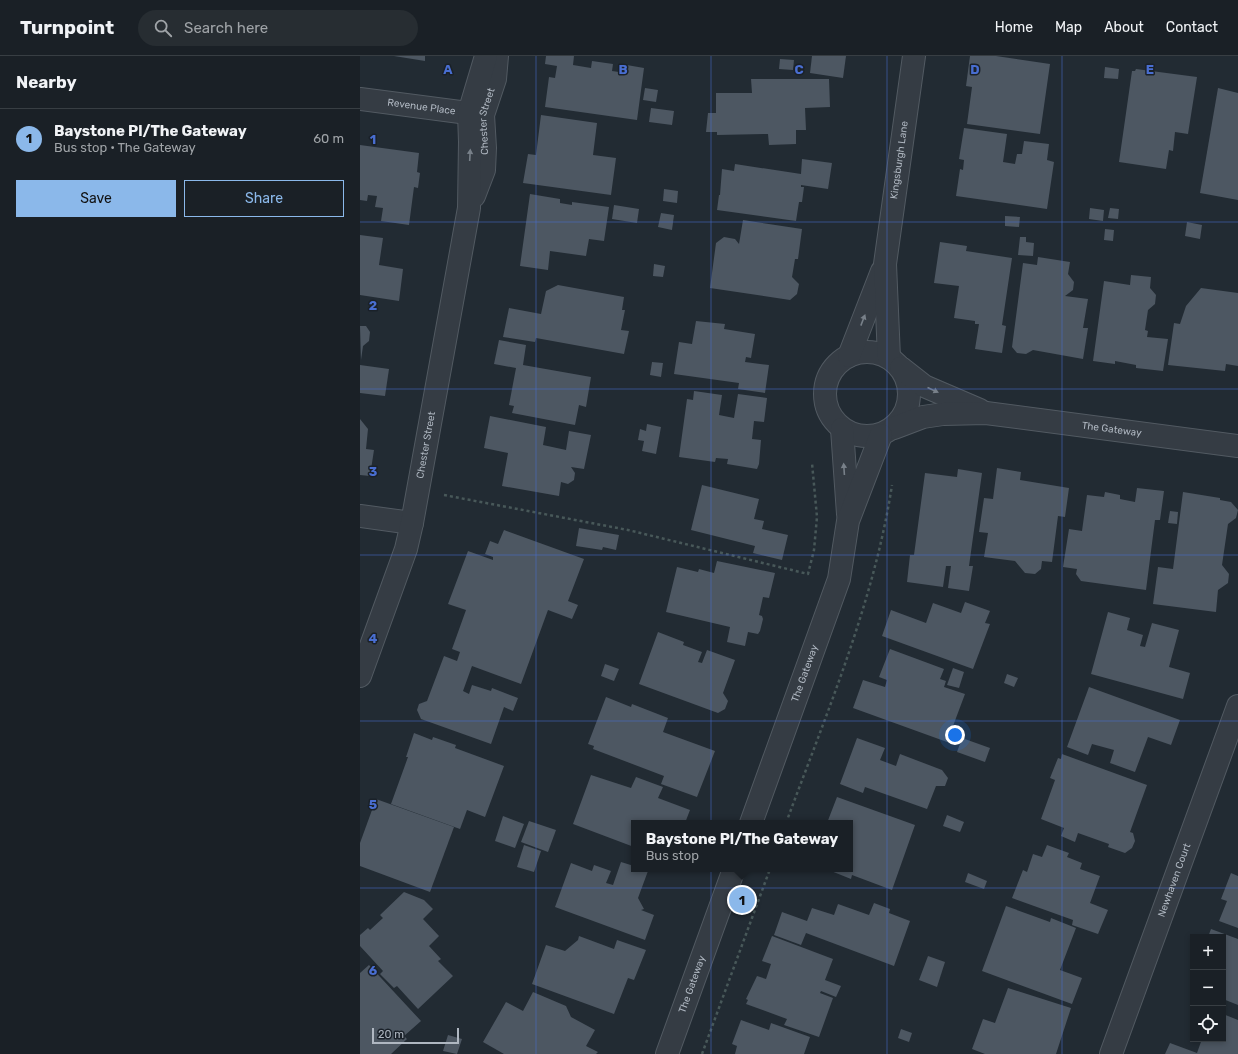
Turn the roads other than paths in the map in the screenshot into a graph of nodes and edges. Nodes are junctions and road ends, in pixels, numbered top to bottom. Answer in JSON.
{"nodes":[{"id":1,"x":486,"y":56,"type":"edge"},
{"id":2,"x":498,"y":56,"type":"edge"},
{"id":3,"x":914,"y":56,"type":"edge"},
{"id":4,"x":360,"y":98,"type":"edge"},
{"id":5,"x":476,"y":114,"type":"junction"},
{"id":6,"x":885,"y":264,"type":"junction"},
{"id":7,"x":849,"y":356,"type":"junction"},
{"id":8,"x":895,"y":363,"type":"junction"},
{"id":9,"x":986,"y":413,"type":"junction"},
{"id":10,"x":842,"y":428,"type":"junction"},
{"id":11,"x":888,"y":431,"type":"junction"},
{"id":12,"x":1238,"y":446,"type":"edge"},
{"id":13,"x":360,"y":516,"type":"edge"},
{"id":14,"x":848,"y":522,"type":"junction"},
{"id":15,"x":412,"y":523,"type":"junction"},
{"id":16,"x":360,"y":676,"type":"edge"},
{"id":17,"x":1238,"y":706,"type":"edge"},
{"id":18,"x":752,"y":820,"type":"edge"},
{"id":19,"x":733,"y":872,"type":"edge"},
{"id":20,"x":667,"y":1054,"type":"edge"},
{"id":21,"x":1111,"y":1054,"type":"edge"}],
"edges":[{"from":1,"to":5,"type":"street","name":"Chester Street"},
{"from":2,"to":5,"type":"street","name":"Chester Street"},
{"from":3,"to":6,"type":"street","name":"Kingsburgh Lane"},
{"from":4,"to":5,"type":"street","name":"Revenue Place"},
{"from":5,"to":15,"type":"street","name":"Chester Street"},
{"from":7,"to":6,"type":"street","name":"Kingsburgh Lane","one_way":true},
{"from":6,"to":8,"type":"street","name":"Kingsburgh Lane"},
{"from":7,"to":8,"type":"street"},
{"from":7,"to":10,"type":"street"},
{"from":8,"to":9,"type":"street","name":"The Gateway","one_way":true},
{"from":8,"to":11,"type":"street"},
{"from":9,"to":11,"type":"street","name":"The Gateway"},
{"from":9,"to":12,"type":"street","name":"The Gateway"},
{"from":10,"to":11,"type":"street"},
{"from":14,"to":10,"type":"street","name":"The Gateway","one_way":true},
{"from":11,"to":14,"type":"street","name":"The Gateway"},
{"from":13,"to":15,"type":"street"},
{"from":14,"to":18,"type":"street","name":"The Gateway"},
{"from":15,"to":16,"type":"street","name":"Chester Street"},
{"from":17,"to":21,"type":"street","name":"Newhaven Court"},
{"from":19,"to":20,"type":"street","name":"The Gateway"}]}
